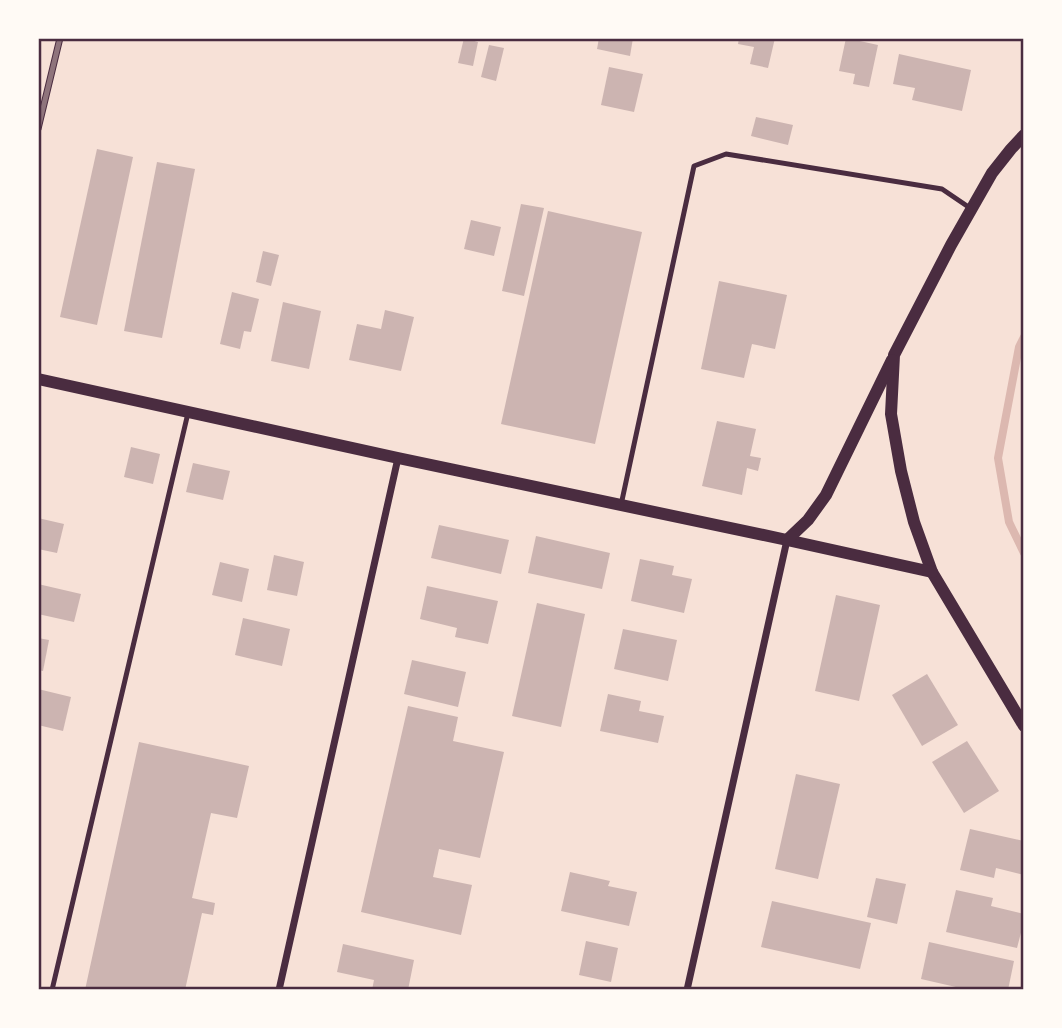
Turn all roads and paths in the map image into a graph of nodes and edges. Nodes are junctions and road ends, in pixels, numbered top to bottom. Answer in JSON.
{"nodes":[{"id":1,"x":60,"y":38,"type":"edge"},
{"id":2,"x":38,"y":129,"type":"edge"},
{"id":3,"x":1024,"y":135,"type":"edge"},
{"id":4,"x":972,"y":209,"type":"junction"},
{"id":5,"x":894,"y":355,"type":"junction"},
{"id":6,"x":38,"y":379,"type":"edge"},
{"id":7,"x":188,"y":412,"type":"junction"},
{"id":8,"x":398,"y":458,"type":"junction"},
{"id":9,"x":621,"y":505,"type":"junction"},
{"id":10,"x":787,"y":540,"type":"junction"},
{"id":11,"x":932,"y":572,"type":"junction"},
{"id":12,"x":1024,"y":726,"type":"edge"},
{"id":13,"x":52,"y":989,"type":"edge"},
{"id":14,"x":279,"y":989,"type":"edge"},
{"id":15,"x":687,"y":989,"type":"edge"}],
"edges":[{"from":1,"to":2,"type":"street"},
{"from":3,"to":4,"type":"street"},
{"from":4,"to":5,"type":"street"},
{"from":4,"to":9,"type":"lane"},
{"from":5,"to":10,"type":"street"},
{"from":5,"to":11,"type":"street"},
{"from":6,"to":7,"type":"street"},
{"from":7,"to":8,"type":"street"},
{"from":7,"to":13,"type":"lane"},
{"from":8,"to":9,"type":"street"},
{"from":8,"to":14,"type":"street"},
{"from":9,"to":10,"type":"street"},
{"from":10,"to":11,"type":"street"},
{"from":10,"to":15,"type":"street"},
{"from":11,"to":12,"type":"street"}]}
